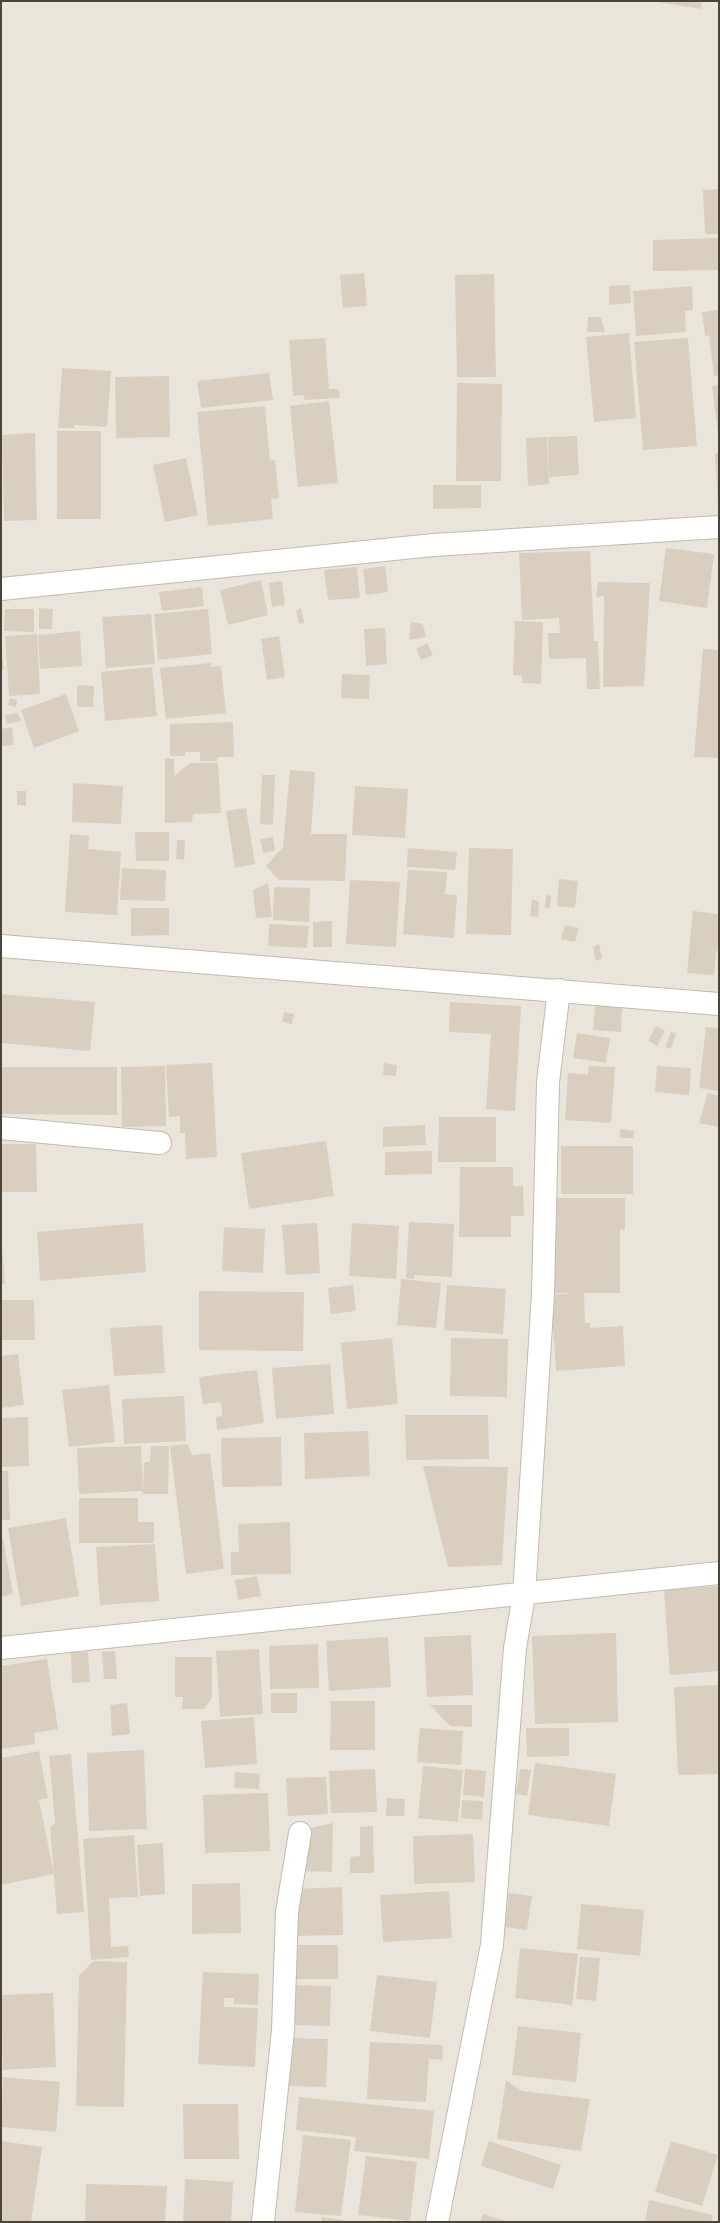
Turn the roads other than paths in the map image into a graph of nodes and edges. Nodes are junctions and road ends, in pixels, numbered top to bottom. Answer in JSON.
{"nodes":[{"id":1,"x":719,"y":527,"type":"edge"},
{"id":2,"x":1,"y":589,"type":"edge"},
{"id":3,"x":1,"y":946,"type":"edge"},
{"id":4,"x":559,"y":990,"type":"junction"},
{"id":5,"x":719,"y":1004,"type":"edge"},
{"id":6,"x":1,"y":1128,"type":"edge"},
{"id":7,"x":160,"y":1144,"type":"dead end"},
{"id":8,"x":719,"y":1573,"type":"edge"},
{"id":9,"x":524,"y":1595,"type":"junction"},
{"id":10,"x":1,"y":1648,"type":"edge"},
{"id":11,"x":300,"y":1833,"type":"dead end"},
{"id":12,"x":264,"y":2222,"type":"edge"},
{"id":13,"x":437,"y":2222,"type":"edge"}],
"edges":[{"from":1,"to":2,"type":"street"},
{"from":3,"to":4,"type":"street"},
{"from":4,"to":5,"type":"street"},
{"from":4,"to":9,"type":"street"},
{"from":6,"to":7,"type":"street"},
{"from":8,"to":9,"type":"street"},
{"from":9,"to":10,"type":"street"},
{"from":9,"to":13,"type":"street"},
{"from":11,"to":12,"type":"street"}]}
